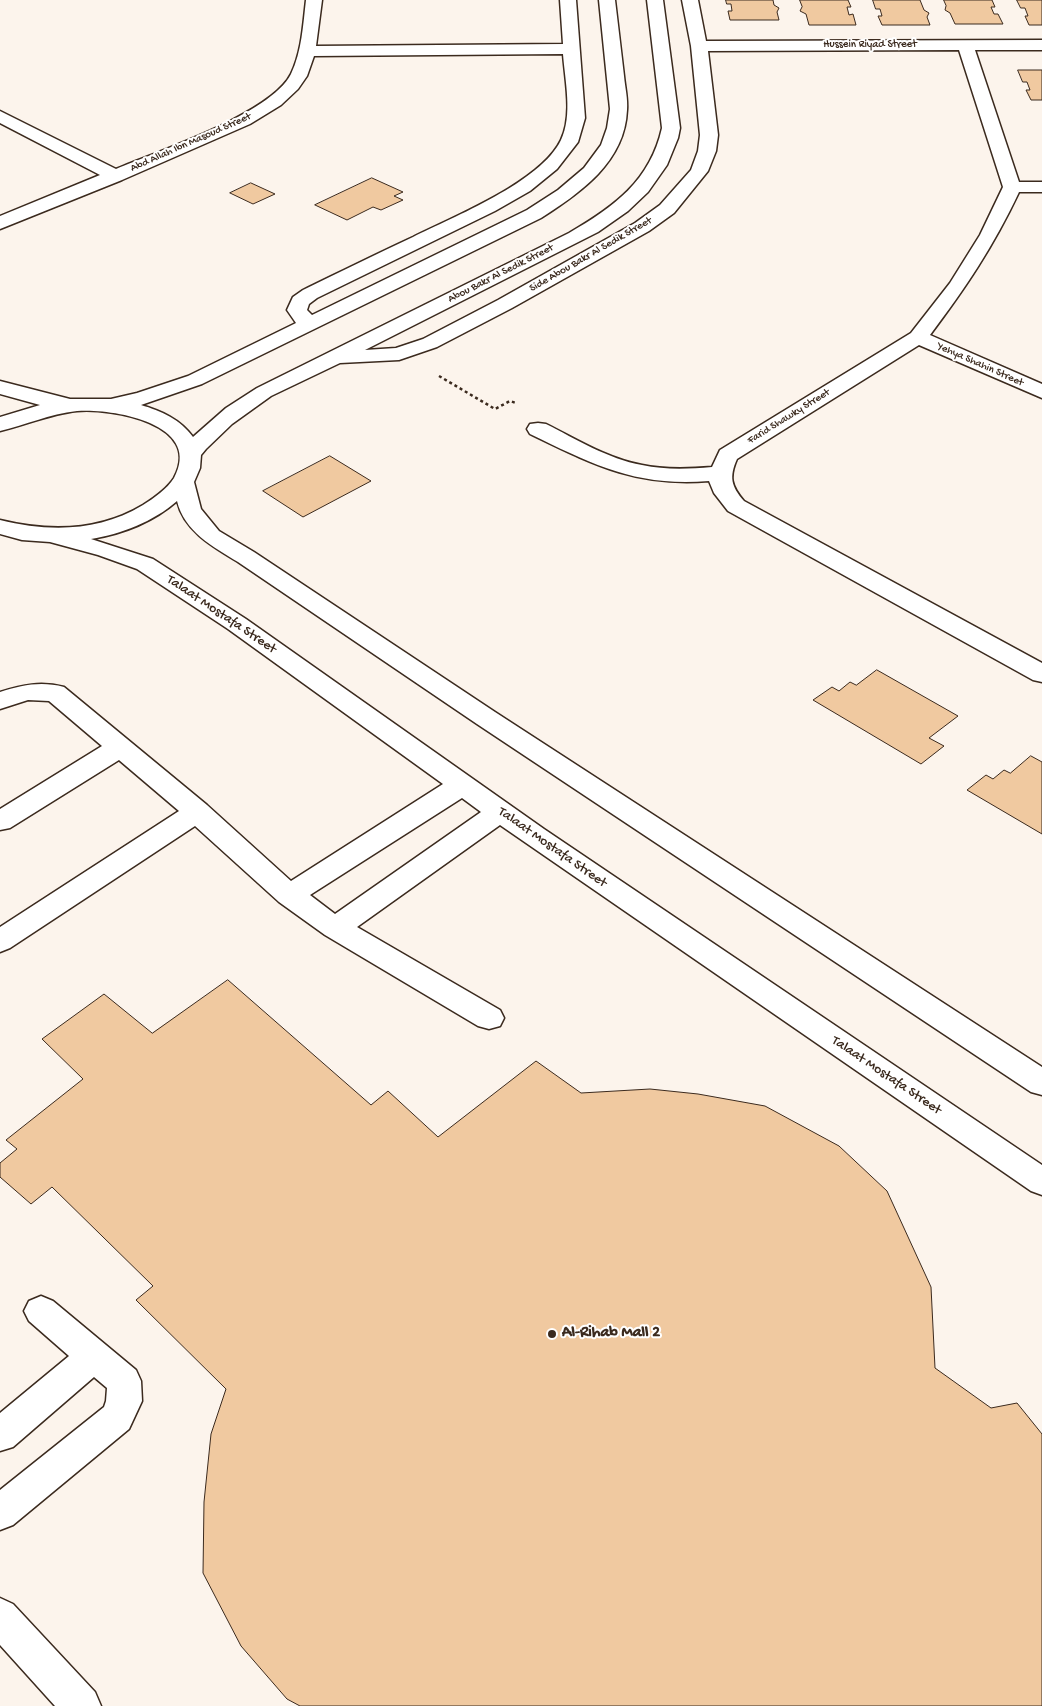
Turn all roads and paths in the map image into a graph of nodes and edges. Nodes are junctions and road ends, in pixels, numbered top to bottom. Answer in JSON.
{"nodes":[{"id":1,"x":314,"y":0,"type":"edge"},
{"id":2,"x":568,"y":0,"type":"edge"},
{"id":3,"x":607,"y":0,"type":"edge"},
{"id":4,"x":655,"y":0,"type":"edge"},
{"id":5,"x":690,"y":0,"type":"edge"},
{"id":6,"x":965,"y":45,"type":"junction"},
{"id":7,"x":1042,"y":45,"type":"edge"},
{"id":8,"x":699,"y":46,"type":"junction"},
{"id":9,"x":571,"y":49,"type":"junction"},
{"id":10,"x":306,"y":51,"type":"junction"},
{"id":11,"x":0,"y":116,"type":"edge"},
{"id":12,"x":116,"y":176,"type":"junction"},
{"id":13,"x":1012,"y":187,"type":"junction"},
{"id":14,"x":1042,"y":187,"type":"edge"},
{"id":15,"x":0,"y":223,"type":"edge"},
{"id":16,"x":312,"y":323,"type":"junction"},
{"id":17,"x":918,"y":337,"type":"junction"},
{"id":18,"x":400,"y":354,"type":"junction"},
{"id":19,"x":334,"y":358,"type":"junction"},
{"id":20,"x":0,"y":387,"type":"edge"},
{"id":21,"x":1042,"y":392,"type":"edge"},
{"id":22,"x":71,"y":405,"type":"junction"},
{"id":23,"x":113,"y":405,"type":"junction"},
{"id":24,"x":0,"y":425,"type":"edge"},
{"id":25,"x":538,"y":430,"type":"joint"},
{"id":26,"x":190,"y":454,"type":"junction"},
{"id":27,"x":719,"y":473,"type":"junction"},
{"id":28,"x":183,"y":482,"type":"junction"},
{"id":29,"x":0,"y":527,"type":"edge"},
{"id":30,"x":42,"y":535,"type":"junction"},
{"id":31,"x":0,"y":542,"type":"edge"},
{"id":32,"x":1042,"y":674,"type":"edge"},
{"id":33,"x":0,"y":701,"type":"edge"},
{"id":34,"x":119,"y":748,"type":"junction"},
{"id":35,"x":462,"y":785,"type":"junction"},
{"id":36,"x":197,"y":812,"type":"junction"},
{"id":37,"x":500,"y":812,"type":"junction"},
{"id":38,"x":0,"y":820,"type":"edge"},
{"id":39,"x":289,"y":895,"type":"junction"},
{"id":40,"x":336,"y":928,"type":"junction"},
{"id":41,"x":0,"y":941,"type":"edge"},
{"id":42,"x":489,"y":1018,"type":"dead end"},
{"id":43,"x":1042,"y":1083,"type":"edge"},
{"id":44,"x":1042,"y":1182,"type":"edge"},
{"id":45,"x":41,"y":1311,"type":"dead end"},
{"id":46,"x":94,"y":1356,"type":"junction"},
{"id":47,"x":0,"y":1434,"type":"edge"},
{"id":48,"x":0,"y":1513,"type":"edge"},
{"id":49,"x":0,"y":1617,"type":"edge"},
{"id":50,"x":81,"y":1706,"type":"edge"}],
"edges":[{"from":1,"to":10,"type":"street","name":"Abd Allah Ibn Masoud Street"},
{"from":2,"to":9,"type":"street"},
{"from":3,"to":16,"type":"street"},
{"from":4,"to":19,"type":"street","name":"Abou Bakr Al Sedik Street"},
{"from":5,"to":8,"type":"street","name":"Side Abou Bakr Al Sedik Street"},
{"from":6,"to":7,"type":"street","name":"Hussein Riyad Street"},
{"from":6,"to":8,"type":"street","name":"Hussein Riyad Street"},
{"from":6,"to":13,"type":"street"},
{"from":8,"to":18,"type":"street","name":"Side Abou Bakr Al Sedik Street"},
{"from":9,"to":10,"type":"street"},
{"from":9,"to":16,"type":"street"},
{"from":10,"to":12,"type":"street","name":"Abd Allah Ibn Masoud Street"},
{"from":11,"to":12,"type":"street"},
{"from":12,"to":15,"type":"street","name":"Abd Allah Ibn Masoud Street"},
{"from":13,"to":14,"type":"street"},
{"from":13,"to":17,"type":"street","name":"Farid Shawky Street"},
{"from":16,"to":23,"type":"street"},
{"from":17,"to":21,"type":"street","name":"Yehya Shahin Street"},
{"from":17,"to":27,"type":"street","name":"Farid Shawky Street"},
{"from":18,"to":19,"type":"street","name":"Side Abou Bakr Al Sedik Street"},
{"from":18,"to":25,"type":"path"},
{"from":19,"to":26,"type":"street","name":"Abou Bakr Al Sedik Street"},
{"from":20,"to":22,"type":"street"},
{"from":22,"to":23,"type":"street"},
{"from":22,"to":24,"type":"street"},
{"from":23,"to":26,"type":"street"},
{"from":25,"to":27,"type":"street"},
{"from":26,"to":28,"type":"street"},
{"from":27,"to":32,"type":"street"},
{"from":28,"to":30,"type":"street"},
{"from":28,"to":43,"type":"street"},
{"from":29,"to":30,"type":"street","name":"Talaat Mostafa Street"},
{"from":30,"to":31,"type":"street"},
{"from":30,"to":35,"type":"street","name":"Talaat Mostafa Street"},
{"from":33,"to":34,"type":"street"},
{"from":34,"to":36,"type":"street"},
{"from":34,"to":38,"type":"street"},
{"from":35,"to":37,"type":"street","name":"Talaat Mostafa Street"},
{"from":35,"to":39,"type":"street"},
{"from":36,"to":39,"type":"street"},
{"from":36,"to":41,"type":"street"},
{"from":37,"to":40,"type":"street"},
{"from":37,"to":44,"type":"street","name":"Talaat Mostafa Street"},
{"from":39,"to":40,"type":"street"},
{"from":40,"to":42,"type":"street"},
{"from":45,"to":46,"type":"street"},
{"from":46,"to":47,"type":"street"},
{"from":46,"to":48,"type":"street"},
{"from":49,"to":50,"type":"street"}]}
